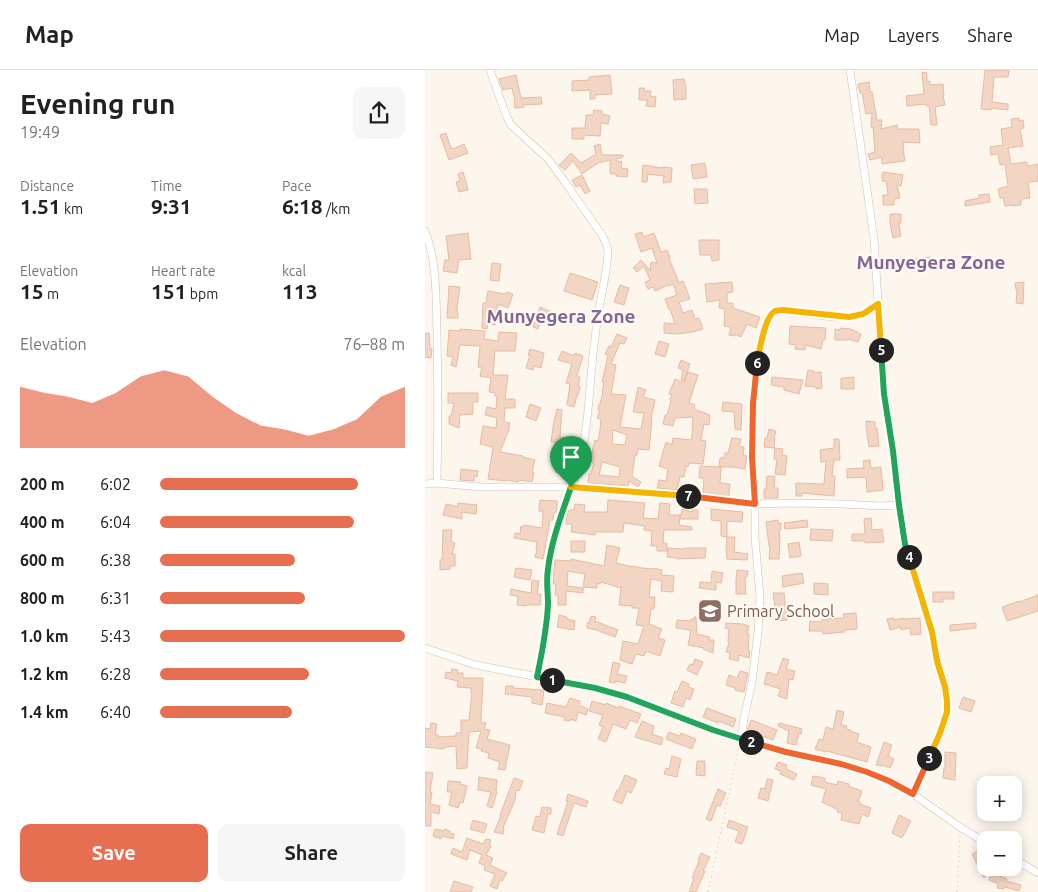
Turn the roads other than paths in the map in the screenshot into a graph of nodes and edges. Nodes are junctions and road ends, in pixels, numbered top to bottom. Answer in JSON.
{"nodes":[{"id":1,"x":490,"y":70,"type":"edge"},
{"id":2,"x":851,"y":70,"type":"edge"},
{"id":3,"x":425,"y":231,"type":"edge"},
{"id":4,"x":878,"y":304,"type":"junction"},
{"id":5,"x":437,"y":483,"type":"junction"},
{"id":6,"x":425,"y":484,"type":"edge"},
{"id":7,"x":571,"y":487,"type":"junction"},
{"id":8,"x":755,"y":504,"type":"junction"},
{"id":9,"x":899,"y":505,"type":"junction"},
{"id":10,"x":425,"y":648,"type":"edge"},
{"id":11,"x":537,"y":677,"type":"junction"},
{"id":12,"x":741,"y":738,"type":"junction"},
{"id":13,"x":913,"y":794,"type":"junction"},
{"id":14,"x":977,"y":837,"type":"edge"},
{"id":15,"x":1022,"y":864,"type":"edge"},
{"id":16,"x":1038,"y":873,"type":"edge"}],
"edges":[{"from":1,"to":7,"type":"street"},
{"from":2,"to":4,"type":"street"},
{"from":3,"to":5,"type":"street"},
{"from":4,"to":8,"type":"street"},
{"from":4,"to":9,"type":"street"},
{"from":5,"to":6,"type":"street"},
{"from":5,"to":7,"type":"street"},
{"from":7,"to":8,"type":"street"},
{"from":7,"to":11,"type":"street"},
{"from":8,"to":9,"type":"street"},
{"from":8,"to":12,"type":"street"},
{"from":9,"to":13,"type":"street"},
{"from":10,"to":11,"type":"street"},
{"from":11,"to":12,"type":"street"},
{"from":12,"to":13,"type":"street"},
{"from":13,"to":14,"type":"street"},
{"from":15,"to":16,"type":"street"}]}
